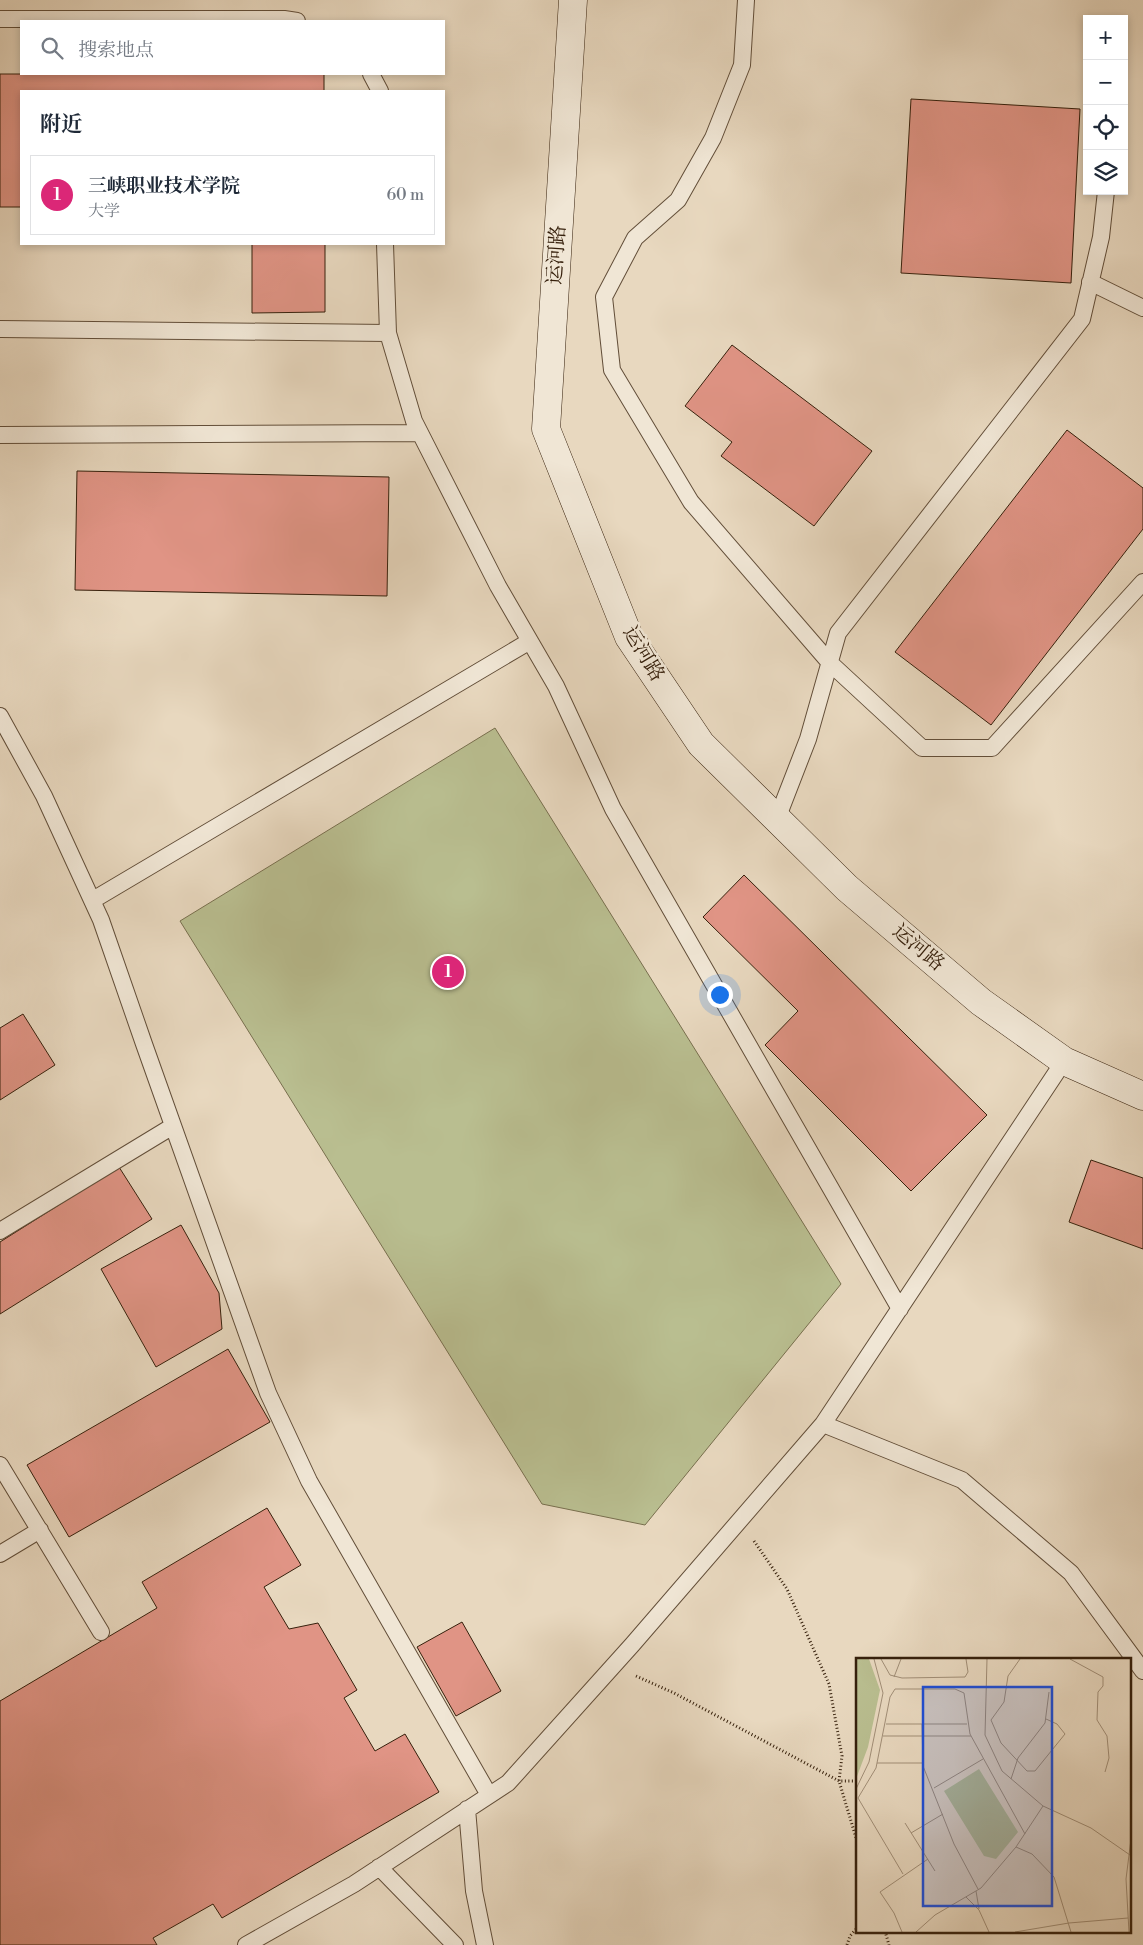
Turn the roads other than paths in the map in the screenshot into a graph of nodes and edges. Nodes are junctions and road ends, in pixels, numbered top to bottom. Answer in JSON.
{"nodes":[{"id":1,"x":573,"y":0,"type":"edge"},
{"id":2,"x":746,"y":0,"type":"edge"},
{"id":3,"x":0,"y":19,"type":"edge"},
{"id":4,"x":290,"y":20,"type":"edge"},
{"id":5,"x":372,"y":75,"type":"edge"},
{"id":6,"x":379,"y":90,"type":"edge"},
{"id":7,"x":1105,"y":195,"type":"edge"},
{"id":8,"x":385,"y":245,"type":"edge"},
{"id":9,"x":1090,"y":282,"type":"junction"},
{"id":10,"x":1143,"y":308,"type":"edge"},
{"id":11,"x":0,"y":329,"type":"edge"},
{"id":12,"x":388,"y":333,"type":"junction"},
{"id":13,"x":420,"y":433,"type":"junction"},
{"id":14,"x":0,"y":435,"type":"edge"},
{"id":15,"x":1143,"y":582,"type":"edge"},
{"id":16,"x":530,"y":641,"type":"junction"},
{"id":17,"x":830,"y":662,"type":"junction"},
{"id":18,"x":0,"y":716,"type":"edge"},
{"id":19,"x":777,"y":819,"type":"junction"},
{"id":20,"x":93,"y":900,"type":"junction"},
{"id":21,"x":1064,"y":1061,"type":"junction"},
{"id":22,"x":1143,"y":1096,"type":"edge"},
{"id":23,"x":173,"y":1126,"type":"junction"},
{"id":24,"x":0,"y":1231,"type":"edge"},
{"id":25,"x":900,"y":1309,"type":"junction"},
{"id":26,"x":823,"y":1424,"type":"junction"},
{"id":27,"x":0,"y":1465,"type":"edge"},
{"id":28,"x":40,"y":1530,"type":"junction"},
{"id":29,"x":0,"y":1554,"type":"edge"},
{"id":30,"x":101,"y":1632,"type":"dead end"},
{"id":31,"x":1143,"y":1671,"type":"edge"},
{"id":32,"x":489,"y":1795,"type":"junction"},
{"id":33,"x":467,"y":1810,"type":"junction"},
{"id":34,"x":379,"y":1867,"type":"junction"},
{"id":35,"x":246,"y":1945,"type":"edge"},
{"id":36,"x":454,"y":1945,"type":"edge"},
{"id":37,"x":485,"y":1945,"type":"edge"}],
"edges":[{"from":1,"to":19,"type":"street","name":"运河路"},
{"from":2,"to":17,"type":"lane"},
{"from":3,"to":4,"type":"lane"},
{"from":5,"to":6,"type":"lane"},
{"from":7,"to":9,"type":"lane"},
{"from":8,"to":12,"type":"lane"},
{"from":9,"to":10,"type":"lane"},
{"from":9,"to":17,"type":"lane"},
{"from":11,"to":12,"type":"lane"},
{"from":12,"to":13,"type":"lane"},
{"from":13,"to":14,"type":"lane"},
{"from":13,"to":16,"type":"lane"},
{"from":15,"to":17,"type":"lane"},
{"from":16,"to":20,"type":"lane"},
{"from":16,"to":25,"type":"lane"},
{"from":17,"to":19,"type":"lane"},
{"from":18,"to":20,"type":"lane"},
{"from":19,"to":21,"type":"street","name":"运河路"},
{"from":20,"to":23,"type":"lane"},
{"from":21,"to":22,"type":"street","name":"运河路"},
{"from":21,"to":25,"type":"lane"},
{"from":23,"to":24,"type":"lane"},
{"from":23,"to":32,"type":"lane"},
{"from":25,"to":26,"type":"lane"},
{"from":26,"to":31,"type":"lane"},
{"from":26,"to":32,"type":"lane"},
{"from":27,"to":28,"type":"lane"},
{"from":28,"to":29,"type":"lane"},
{"from":28,"to":30,"type":"lane"},
{"from":32,"to":33,"type":"lane"},
{"from":33,"to":34,"type":"lane"},
{"from":33,"to":37,"type":"lane"},
{"from":34,"to":35,"type":"lane"},
{"from":34,"to":36,"type":"lane"}]}
